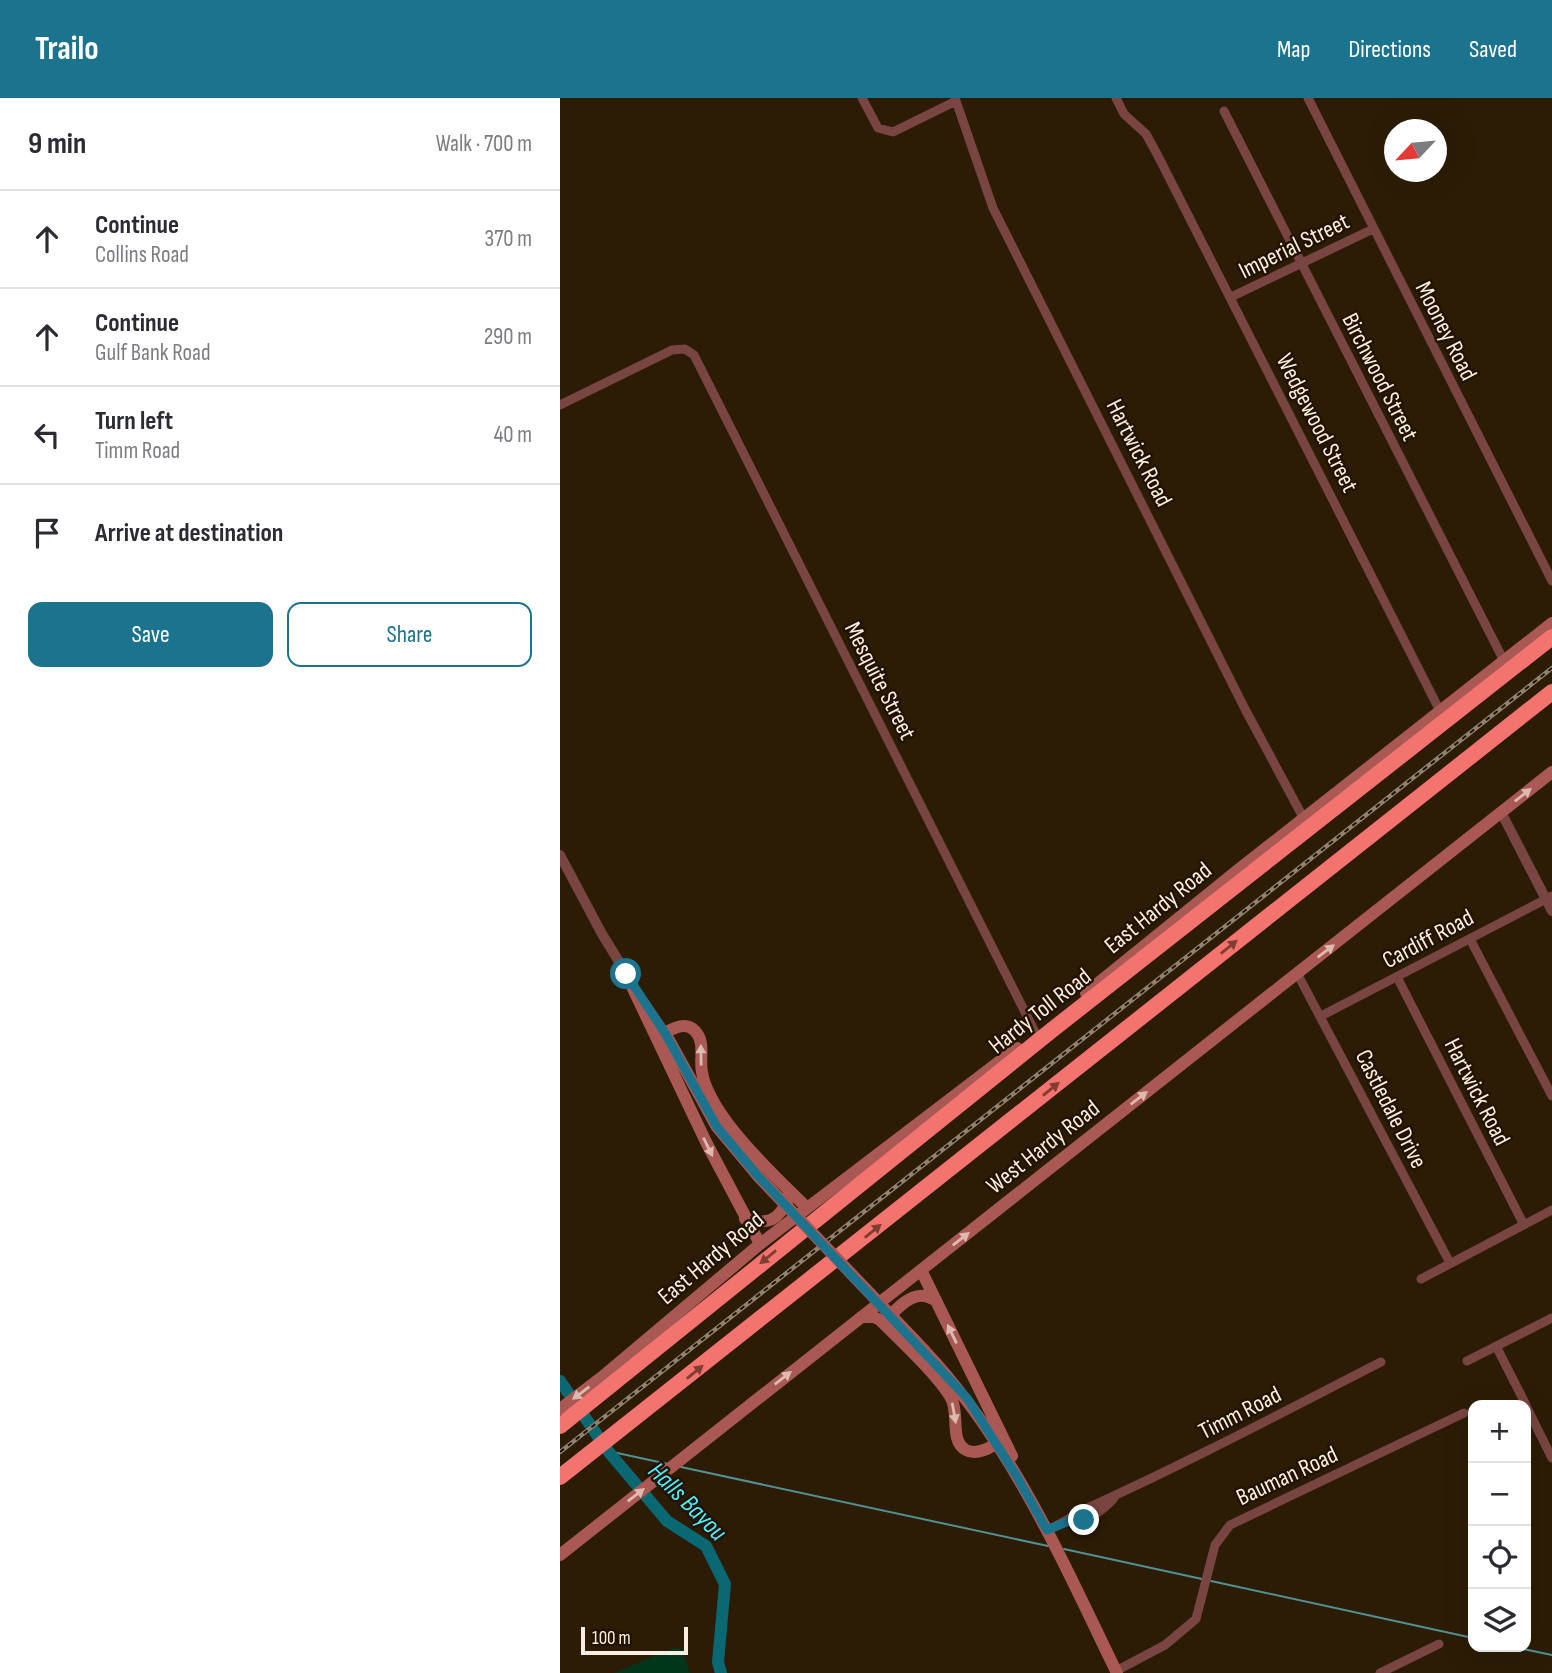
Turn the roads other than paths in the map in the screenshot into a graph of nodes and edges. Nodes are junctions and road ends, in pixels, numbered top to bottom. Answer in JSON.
{"nodes":[{"id":1,"x":862,"y":98,"type":"edge"},
{"id":2,"x":1116,"y":98,"type":"edge"},
{"id":3,"x":1308,"y":98,"type":"edge"},
{"id":4,"x":956,"y":99,"type":"edge"},
{"id":5,"x":1224,"y":111,"type":"dead end"},
{"id":6,"x":1373,"y":229,"type":"junction"},
{"id":7,"x":1301,"y":264,"type":"junction"},
{"id":8,"x":1231,"y":297,"type":"junction"},
{"id":9,"x":560,"y":405,"type":"edge"},
{"id":10,"x":1552,"y":581,"type":"edge"},
{"id":11,"x":1552,"y":623,"type":"edge"},
{"id":12,"x":1552,"y":637,"type":"edge"},
{"id":13,"x":1504,"y":661,"type":"junction"},
{"id":14,"x":1552,"y":692,"type":"edge"},
{"id":15,"x":1440,"y":711,"type":"junction"},
{"id":16,"x":1552,"y":772,"type":"edge"},
{"id":17,"x":1501,"y":812,"type":"junction"},
{"id":18,"x":1304,"y":818,"type":"junction"},
{"id":19,"x":560,"y":855,"type":"edge"},
{"id":20,"x":1549,"y":897,"type":"edge"},
{"id":21,"x":1552,"y":911,"type":"edge"},
{"id":22,"x":1469,"y":939,"type":"junction"},
{"id":23,"x":1297,"y":973,"type":"junction"},
{"id":24,"x":626,"y":974,"type":"joint"},
{"id":25,"x":1397,"y":977,"type":"junction"},
{"id":26,"x":1321,"y":1016,"type":"junction"},
{"id":27,"x":1035,"y":1034,"type":"junction"},
{"id":28,"x":660,"y":1035,"type":"junction"},
{"id":29,"x":1552,"y":1096,"type":"edge"},
{"id":30,"x":784,"y":1185,"type":"junction"},
{"id":31,"x":807,"y":1208,"type":"junction"},
{"id":32,"x":1552,"y":1210,"type":"edge"},
{"id":33,"x":745,"y":1219,"type":"junction"},
{"id":34,"x":1524,"y":1225,"type":"junction"},
{"id":35,"x":760,"y":1244,"type":"junction"},
{"id":36,"x":1450,"y":1264,"type":"junction"},
{"id":37,"x":921,"y":1270,"type":"junction"},
{"id":38,"x":1421,"y":1279,"type":"dead end"},
{"id":39,"x":936,"y":1300,"type":"junction"},
{"id":40,"x":860,"y":1317,"type":"junction"},
{"id":41,"x":1552,"y":1318,"type":"edge"},
{"id":42,"x":889,"y":1329,"type":"junction"},
{"id":43,"x":1496,"y":1346,"type":"junction"},
{"id":44,"x":1381,"y":1362,"type":"dead end"},
{"id":45,"x":1467,"y":1362,"type":"dead end"},
{"id":46,"x":608,"y":1380,"type":"junction"},
{"id":47,"x":1523,"y":1400,"type":"edge"},
{"id":48,"x":560,"y":1409,"type":"edge"},
{"id":49,"x":1464,"y":1413,"type":"dead end"},
{"id":50,"x":1531,"y":1415,"type":"edge"},
{"id":51,"x":560,"y":1426,"type":"edge"},
{"id":52,"x":1000,"y":1441,"type":"junction"},
{"id":53,"x":1552,"y":1458,"type":"edge"},
{"id":54,"x":566,"y":1473,"type":"edge"},
{"id":55,"x":1049,"y":1533,"type":"junction"},
{"id":56,"x":560,"y":1555,"type":"edge"},
{"id":57,"x":1439,"y":1644,"type":"dead end"},
{"id":58,"x":1116,"y":1672,"type":"edge"},
{"id":59,"x":1380,"y":1673,"type":"edge"}],
"edges":[{"from":1,"to":4,"type":"street"},
{"from":2,"to":8,"type":"street","name":"Wedgewood Street"},
{"from":3,"to":6,"type":"street","name":"Mooney Road"},
{"from":4,"to":18,"type":"street","name":"Hartwick Road"},
{"from":5,"to":7,"type":"street","name":"Birchwood Street"},
{"from":6,"to":7,"type":"street","name":"Imperial Street"},
{"from":6,"to":10,"type":"street","name":"Mooney Road"},
{"from":7,"to":8,"type":"street","name":"Imperial Street"},
{"from":7,"to":13,"type":"street","name":"Birchwood Street"},
{"from":8,"to":15,"type":"street","name":"Wedgewood Street"},
{"from":9,"to":27,"type":"street","name":"Mesquite Street"},
{"from":11,"to":13,"type":"main road","name":"East Hardy Road"},
{"from":12,"to":46,"type":"highway","name":"Hardy Toll Road","one_way":true},
{"from":13,"to":15,"type":"main road","name":"East Hardy Road"},
{"from":54,"to":14,"type":"highway","one_way":true},
{"from":15,"to":18,"type":"main road","name":"East Hardy Road"},
{"from":17,"to":16,"type":"main road","name":"West Hardy Road","one_way":true},
{"from":17,"to":20,"type":"street"},
{"from":23,"to":17,"type":"main road","name":"West Hardy Road","one_way":true},
{"from":18,"to":27,"type":"main road","name":"East Hardy Road"},
{"from":19,"to":24,"type":"street"},
{"from":20,"to":21,"type":"street"},
{"from":20,"to":22,"type":"street","name":"Cardiff Road"},
{"from":22,"to":25,"type":"street","name":"Cardiff Road"},
{"from":22,"to":29,"type":"street"},
{"from":23,"to":26,"type":"street","name":"Castledale Drive"},
{"from":37,"to":23,"type":"main road","name":"West Hardy Road","one_way":true},
{"from":24,"to":28,"type":"main road"},
{"from":25,"to":26,"type":"street","name":"Cardiff Road"},
{"from":25,"to":34,"type":"street","name":"Hartwick Road"},
{"from":26,"to":36,"type":"street","name":"Castledale Drive"},
{"from":27,"to":31,"type":"main road","name":"East Hardy Road"},
{"from":30,"to":28,"type":"main road","one_way":true},
{"from":28,"to":33,"type":"main road","one_way":true},
{"from":28,"to":52,"type":"main road","bridge":true},
{"from":30,"to":31,"type":"main road"},
{"from":30,"to":33,"type":"main road"},
{"from":31,"to":35,"type":"main road","name":"East Hardy Road"},
{"from":32,"to":34,"type":"street"},
{"from":33,"to":35,"type":"main road"},
{"from":34,"to":36,"type":"street"},
{"from":35,"to":46,"type":"main road","name":"East Hardy Road"},
{"from":36,"to":38,"type":"street"},
{"from":37,"to":39,"type":"main road"},
{"from":37,"to":40,"type":"main road","name":"West Hardy Road"},
{"from":39,"to":42,"type":"main road"},
{"from":52,"to":39,"type":"main road","one_way":true},
{"from":40,"to":42,"type":"main road"},
{"from":56,"to":40,"type":"main road","name":"West Hardy Road","one_way":true},
{"from":41,"to":43,"type":"street"},
{"from":42,"to":52,"type":"main road","one_way":true},
{"from":43,"to":45,"type":"street"},
{"from":43,"to":47,"type":"street"},
{"from":44,"to":55,"type":"street","name":"Timm Road"},
{"from":46,"to":48,"type":"main road","name":"East Hardy Road","one_way":true},
{"from":46,"to":51,"type":"highway","name":"Hardy Toll Road"},
{"from":49,"to":58,"type":"street","name":"Bauman Road"},
{"from":50,"to":53,"type":"street"},
{"from":52,"to":55,"type":"main road"},
{"from":55,"to":58,"type":"main road"},
{"from":57,"to":59,"type":"street"}]}
